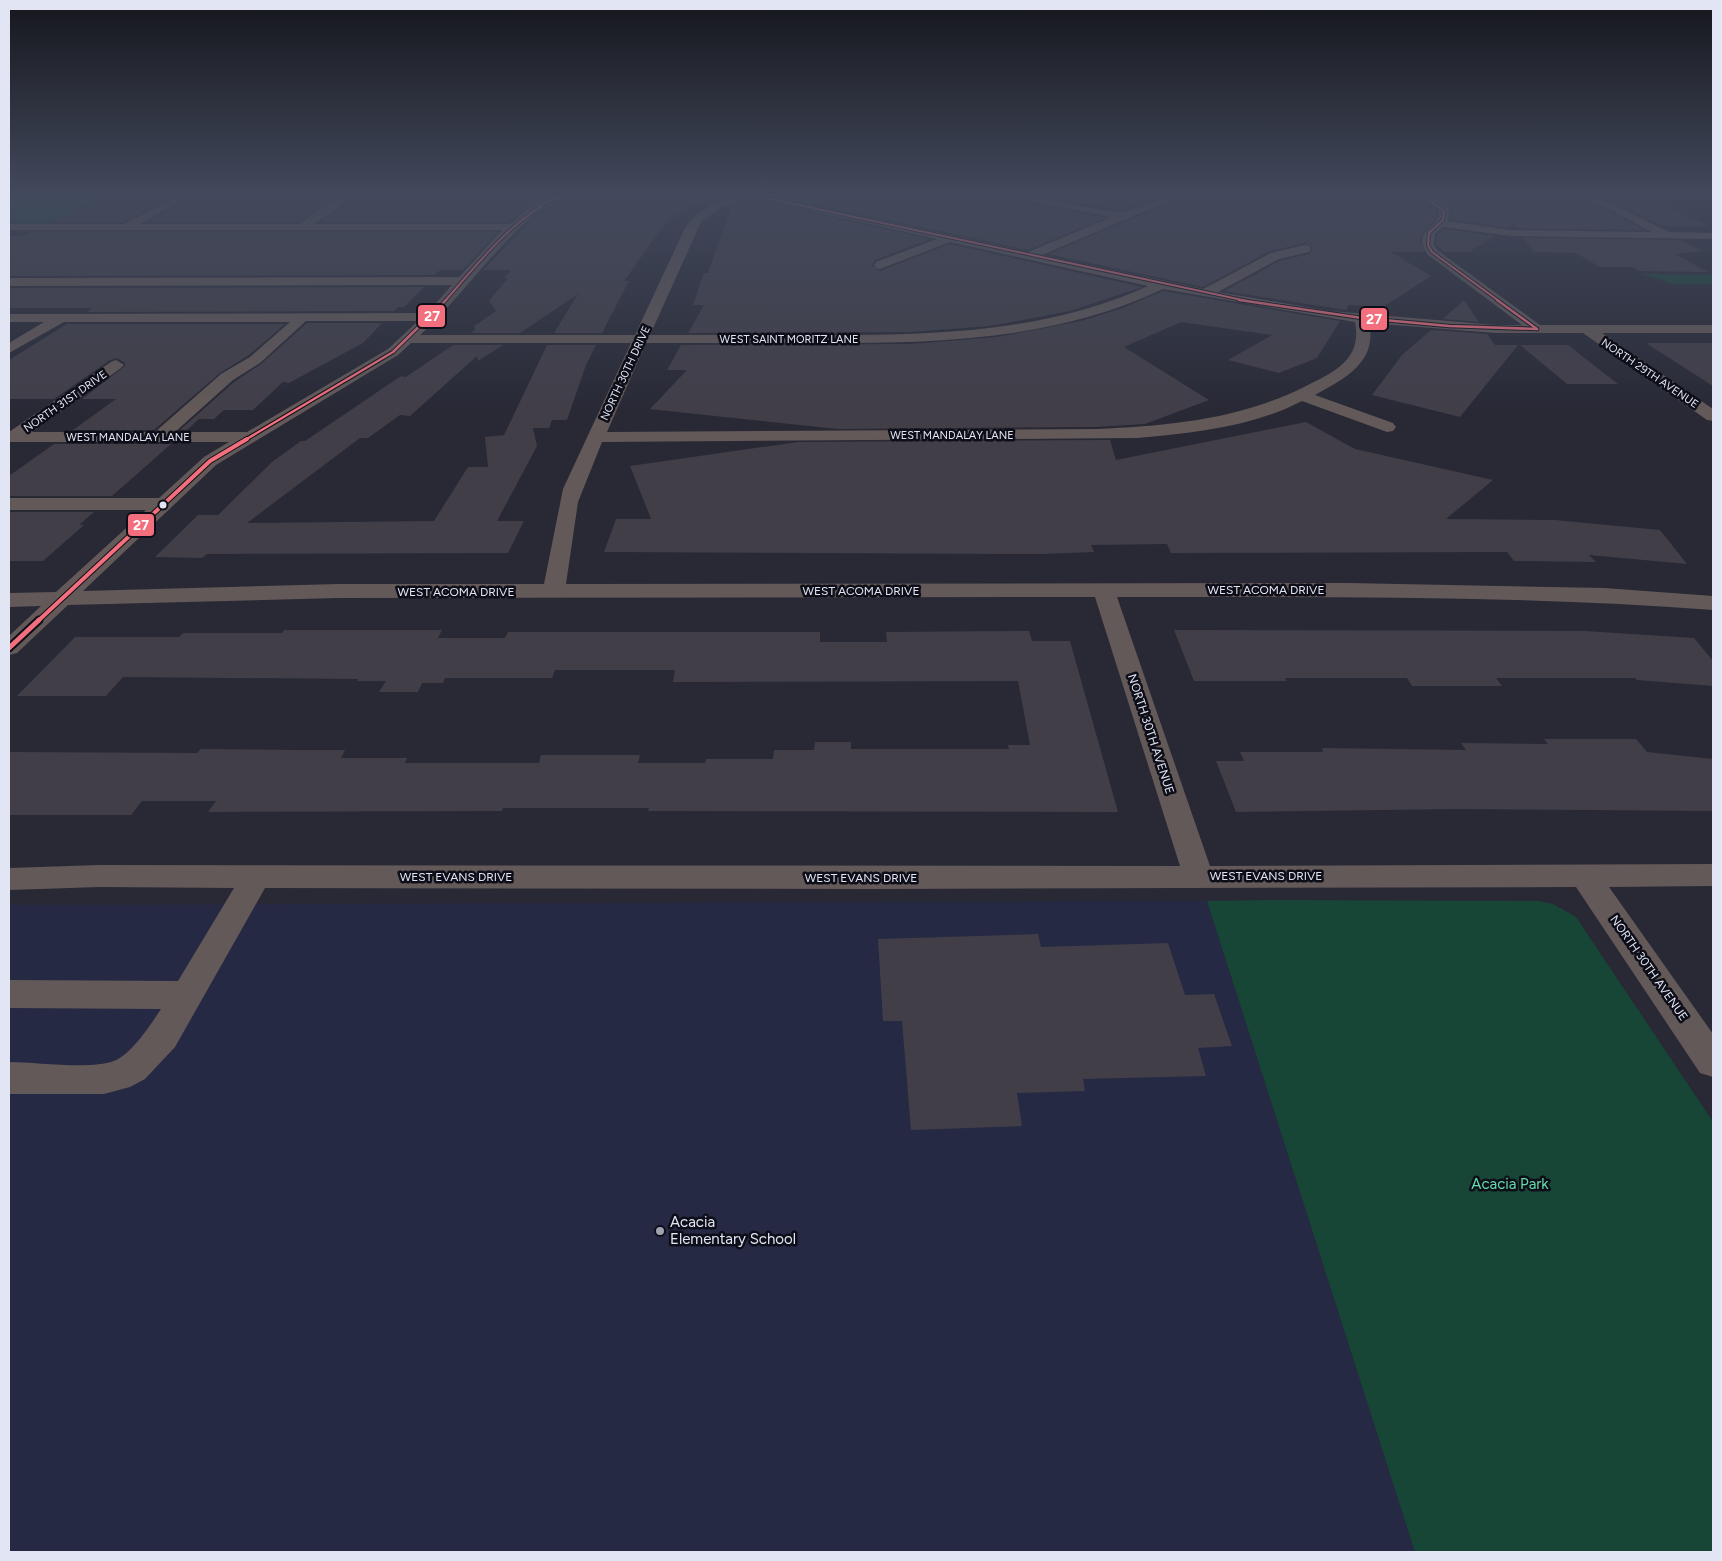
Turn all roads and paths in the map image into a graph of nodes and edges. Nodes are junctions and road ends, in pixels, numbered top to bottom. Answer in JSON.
{"nodes":[{"id":1,"x":475,"y":267,"type":"edge"},
{"id":2,"x":675,"y":267,"type":"edge"},
{"id":3,"x":1079,"y":267,"type":"edge"},
{"id":4,"x":1255,"y":267,"type":"edge"},
{"id":5,"x":1452,"y":267,"type":"edge"},
{"id":6,"x":463,"y":281,"type":"junction"},
{"id":7,"x":9,"y":282,"type":"edge"},
{"id":8,"x":1162,"y":285,"type":"junction"},
{"id":9,"x":1205,"y":294,"type":"junction"},
{"id":10,"x":431,"y":317,"type":"junction"},
{"id":11,"x":9,"y":318,"type":"edge"},
{"id":12,"x":60,"y":318,"type":"junction"},
{"id":13,"x":302,"y":318,"type":"junction"},
{"id":14,"x":1361,"y":319,"type":"junction"},
{"id":15,"x":1537,"y":329,"type":"junction"},
{"id":16,"x":1586,"y":329,"type":"junction"},
{"id":17,"x":1713,"y":329,"type":"edge"},
{"id":18,"x":408,"y":339,"type":"junction"},
{"id":19,"x":642,"y":339,"type":"junction"},
{"id":20,"x":9,"y":349,"type":"edge"},
{"id":21,"x":116,"y":364,"type":"dead end"},
{"id":22,"x":1304,"y":396,"type":"junction"},
{"id":23,"x":1713,"y":416,"type":"edge"},
{"id":24,"x":1387,"y":426,"type":"dead end"},
{"id":25,"x":11,"y":437,"type":"edge"},
{"id":26,"x":159,"y":437,"type":"junction"},
{"id":27,"x":248,"y":437,"type":"junction"},
{"id":28,"x":596,"y":437,"type":"junction"},
{"id":29,"x":9,"y":504,"type":"edge"},
{"id":30,"x":162,"y":504,"type":"junction"},
{"id":31,"x":1104,"y":591,"type":"junction"},
{"id":32,"x":553,"y":592,"type":"junction"},
{"id":33,"x":61,"y":599,"type":"junction"},
{"id":34,"x":9,"y":600,"type":"edge"},
{"id":35,"x":1713,"y":603,"type":"edge"},
{"id":36,"x":9,"y":648,"type":"edge"},
{"id":37,"x":1584,"y":875,"type":"junction"},
{"id":38,"x":1713,"y":875,"type":"edge"},
{"id":39,"x":256,"y":877,"type":"junction"},
{"id":40,"x":1199,"y":877,"type":"junction"},
{"id":41,"x":9,"y":879,"type":"edge"},
{"id":42,"x":9,"y":994,"type":"edge"},
{"id":43,"x":187,"y":995,"type":"junction"},
{"id":44,"x":1713,"y":1062,"type":"edge"},
{"id":45,"x":9,"y":1078,"type":"edge"}],
"edges":[{"from":1,"to":6,"type":"street"},
{"from":2,"to":19,"type":"street","name":"NORTH 30TH DRIVE"},
{"from":3,"to":8,"type":"street"},
{"from":4,"to":9,"type":"street"},
{"from":5,"to":15,"type":"street"},
{"from":6,"to":7,"type":"street"},
{"from":6,"to":10,"type":"street"},
{"from":8,"to":9,"type":"street"},
{"from":8,"to":19,"type":"street","name":"WEST SAINT MORITZ LANE"},
{"from":9,"to":14,"type":"street"},
{"from":10,"to":13,"type":"street"},
{"from":10,"to":18,"type":"street"},
{"from":11,"to":12,"type":"street"},
{"from":12,"to":13,"type":"street"},
{"from":12,"to":20,"type":"street"},
{"from":13,"to":26,"type":"street"},
{"from":14,"to":15,"type":"street"},
{"from":14,"to":22,"type":"street","name":"WEST MANDALAY LANE"},
{"from":15,"to":16,"type":"street"},
{"from":16,"to":17,"type":"street"},
{"from":16,"to":23,"type":"street","name":"NORTH 29TH AVENUE"},
{"from":18,"to":19,"type":"street","name":"WEST SAINT MORITZ LANE"},
{"from":18,"to":27,"type":"street"},
{"from":19,"to":28,"type":"street","name":"NORTH 30TH DRIVE"},
{"from":21,"to":25,"type":"street","name":"NORTH 31ST DRIVE"},
{"from":22,"to":24,"type":"street"},
{"from":22,"to":28,"type":"street","name":"WEST MANDALAY LANE"},
{"from":25,"to":26,"type":"street","name":"WEST MANDALAY LANE"},
{"from":26,"to":27,"type":"street","name":"WEST MANDALAY LANE"},
{"from":27,"to":30,"type":"street"},
{"from":28,"to":32,"type":"street","name":"NORTH 30TH DRIVE"},
{"from":29,"to":30,"type":"street"},
{"from":30,"to":33,"type":"street"},
{"from":31,"to":32,"type":"street","name":"WEST ACOMA DRIVE"},
{"from":31,"to":35,"type":"street","name":"WEST ACOMA DRIVE"},
{"from":31,"to":40,"type":"street","name":"NORTH 30TH AVENUE"},
{"from":32,"to":33,"type":"street","name":"WEST ACOMA DRIVE"},
{"from":33,"to":34,"type":"street","name":"WEST ACOMA DRIVE"},
{"from":33,"to":36,"type":"street"},
{"from":37,"to":38,"type":"street","name":"WEST EVANS DRIVE"},
{"from":37,"to":40,"type":"street","name":"WEST EVANS DRIVE"},
{"from":37,"to":44,"type":"street","name":"NORTH 30TH AVENUE"},
{"from":39,"to":40,"type":"street","name":"WEST EVANS DRIVE"},
{"from":39,"to":41,"type":"street","name":"WEST EVANS DRIVE"},
{"from":39,"to":43,"type":"street"},
{"from":42,"to":43,"type":"street"},
{"from":43,"to":45,"type":"street"}]}
